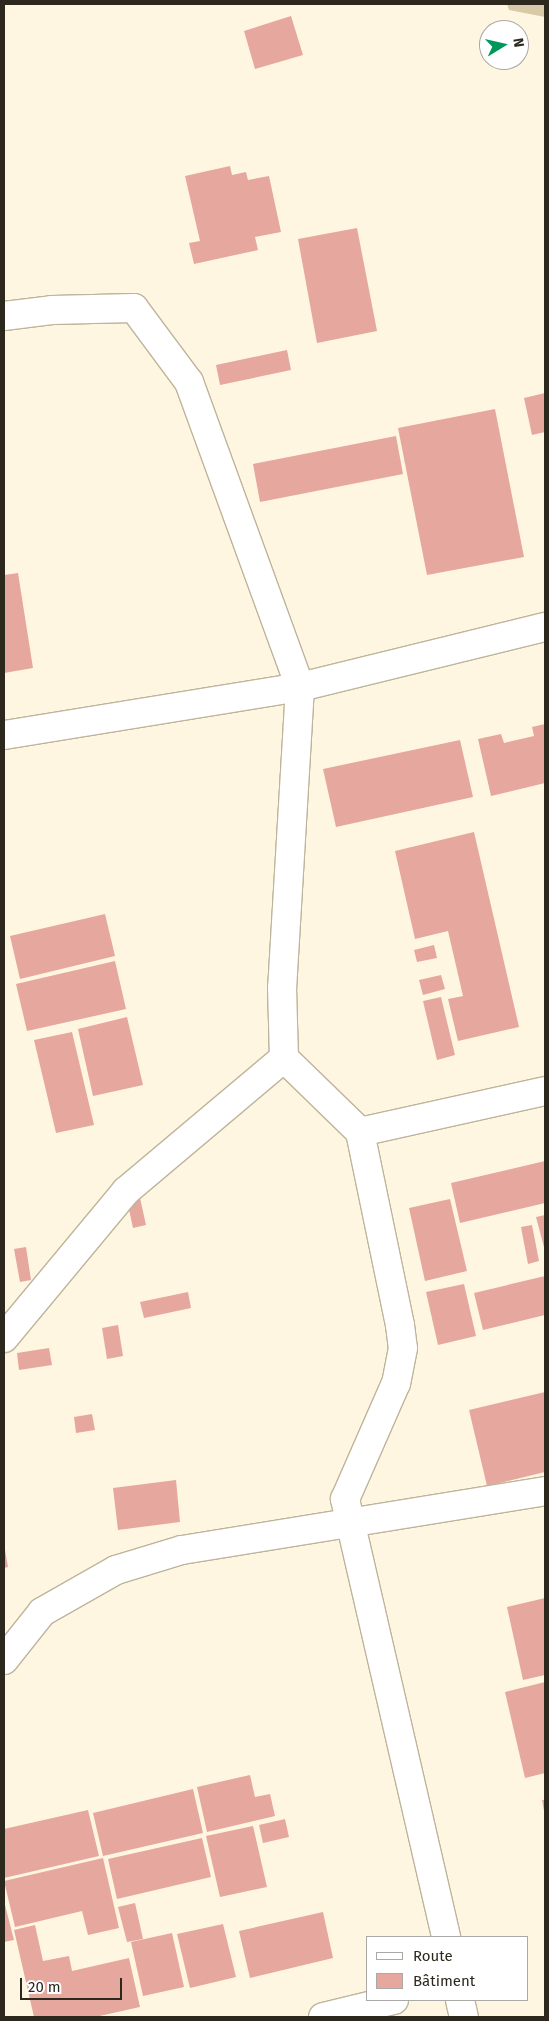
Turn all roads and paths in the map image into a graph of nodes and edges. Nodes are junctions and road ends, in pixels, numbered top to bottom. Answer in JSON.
{"nodes":[{"id":1,"x":4,"y":316,"type":"edge"},
{"id":2,"x":545,"y":627,"type":"edge"},
{"id":3,"x":300,"y":687,"type":"junction"},
{"id":4,"x":4,"y":735,"type":"edge"},
{"id":5,"x":284,"y":1058,"type":"junction"},
{"id":6,"x":545,"y":1091,"type":"edge"},
{"id":7,"x":360,"y":1132,"type":"junction"},
{"id":8,"x":4,"y":1338,"type":"edge"},
{"id":9,"x":545,"y":1491,"type":"edge"},
{"id":10,"x":350,"y":1522,"type":"junction"},
{"id":11,"x":4,"y":1660,"type":"edge"},
{"id":12,"x":446,"y":1936,"type":"edge"},
{"id":13,"x":390,"y":2001,"type":"edge"},
{"id":14,"x":460,"y":2001,"type":"edge"},
{"id":15,"x":323,"y":2017,"type":"edge"},
{"id":16,"x":464,"y":2017,"type":"edge"}],
"edges":[{"from":1,"to":3,"type":"street"},
{"from":2,"to":3,"type":"street"},
{"from":3,"to":4,"type":"street"},
{"from":3,"to":5,"type":"street"},
{"from":5,"to":7,"type":"street"},
{"from":5,"to":8,"type":"street"},
{"from":6,"to":7,"type":"street"},
{"from":7,"to":10,"type":"street"},
{"from":9,"to":10,"type":"street"},
{"from":10,"to":11,"type":"street"},
{"from":10,"to":12,"type":"street"},
{"from":13,"to":15,"type":"street"},
{"from":14,"to":16,"type":"street"}]}
